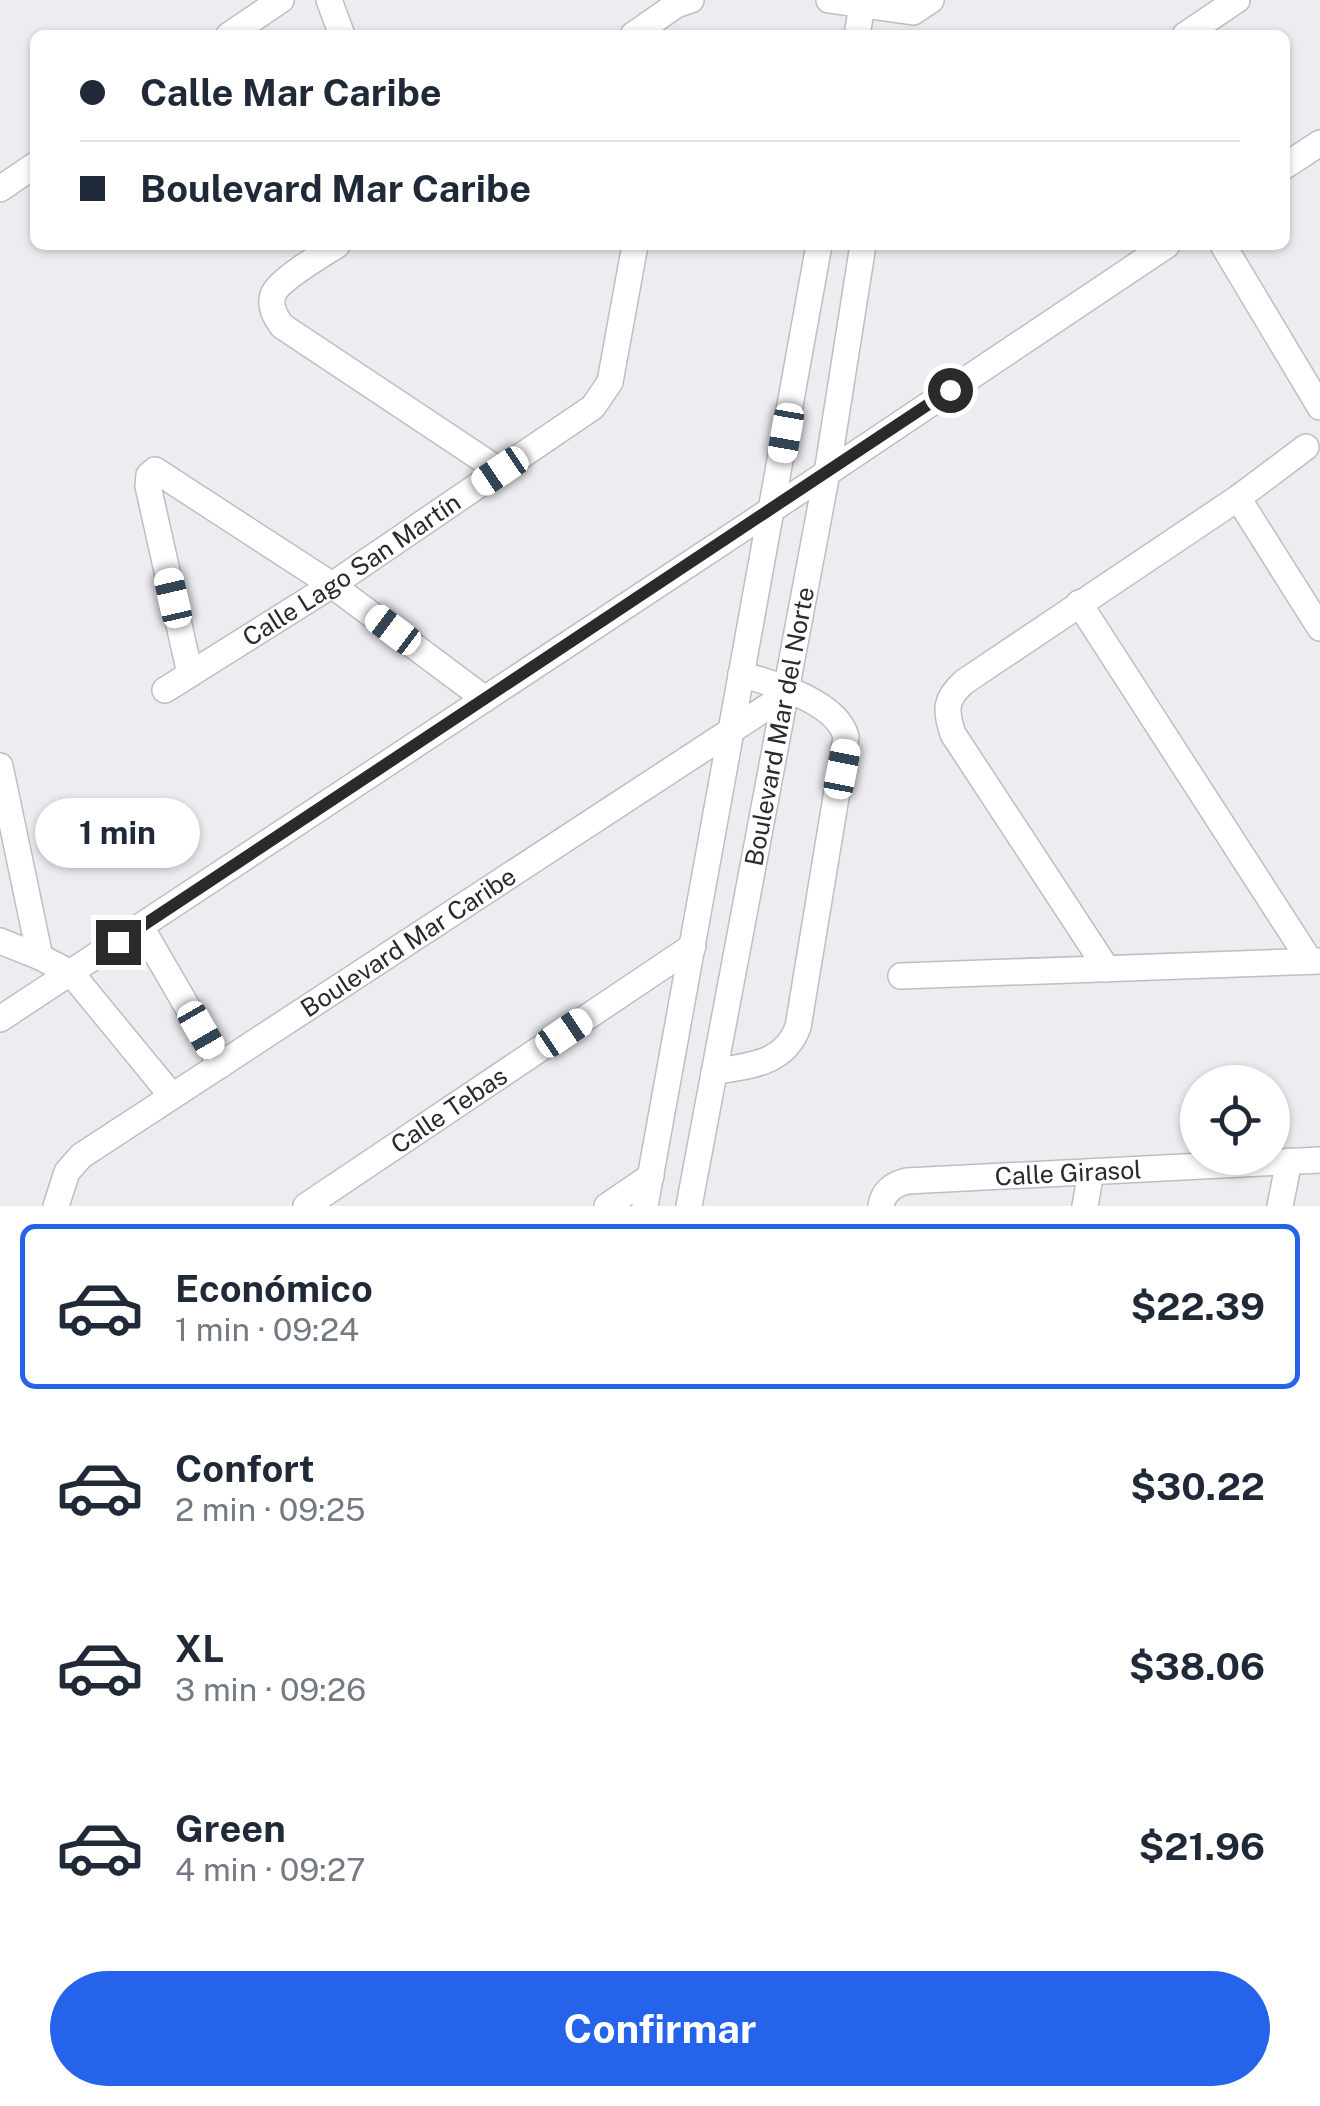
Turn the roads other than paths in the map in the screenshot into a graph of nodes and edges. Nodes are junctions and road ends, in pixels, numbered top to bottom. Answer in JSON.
{"nodes":[{"id":1,"x":280,"y":0,"type":"edge"},
{"id":2,"x":329,"y":0,"type":"edge"},
{"id":3,"x":829,"y":0,"type":"edge"},
{"id":4,"x":1237,"y":0,"type":"edge"},
{"id":5,"x":684,"y":2,"type":"edge"},
{"id":6,"x":863,"y":3,"type":"edge"},
{"id":7,"x":916,"y":12,"type":"edge"},
{"id":8,"x":235,"y":30,"type":"edge"},
{"id":9,"x":340,"y":30,"type":"edge"},
{"id":10,"x":641,"y":30,"type":"edge"},
{"id":11,"x":673,"y":30,"type":"edge"},
{"id":12,"x":858,"y":30,"type":"edge"},
{"id":13,"x":1192,"y":30,"type":"edge"},
{"id":14,"x":1320,"y":142,"type":"edge"},
{"id":15,"x":1290,"y":163,"type":"edge"},
{"id":16,"x":30,"y":169,"type":"edge"},
{"id":17,"x":0,"y":189,"type":"edge"},
{"id":18,"x":330,"y":250,"type":"edge"},
{"id":19,"x":634,"y":250,"type":"edge"},
{"id":20,"x":818,"y":250,"type":"edge"},
{"id":21,"x":866,"y":250,"type":"edge"},
{"id":22,"x":1160,"y":250,"type":"edge"},
{"id":23,"x":1226,"y":250,"type":"edge"},
{"id":24,"x":1320,"y":406,"type":"edge"},
{"id":25,"x":1306,"y":448,"type":"dead end"},
{"id":26,"x":500,"y":471,"type":"junction"},
{"id":27,"x":827,"y":473,"type":"junction"},
{"id":28,"x":1238,"y":498,"type":"junction"},
{"id":29,"x":772,"y":508,"type":"junction"},
{"id":30,"x":332,"y":585,"type":"junction"},
{"id":31,"x":1080,"y":603,"type":"junction"},
{"id":32,"x":1320,"y":628,"type":"edge"},
{"id":33,"x":190,"y":674,"type":"junction"},
{"id":34,"x":742,"y":674,"type":"junction"},
{"id":35,"x":165,"y":690,"type":"dead end"},
{"id":36,"x":785,"y":691,"type":"junction"},
{"id":37,"x":485,"y":698,"type":"junction"},
{"id":38,"x":732,"y":730,"type":"junction"},
{"id":39,"x":0,"y":766,"type":"edge"},
{"id":40,"x":141,"y":926,"type":"junction"},
{"id":41,"x":0,"y":941,"type":"edge"},
{"id":42,"x":693,"y":946,"type":"junction"},
{"id":43,"x":40,"y":957,"type":"junction"},
{"id":44,"x":1315,"y":961,"type":"edge"},
{"id":45,"x":1108,"y":968,"type":"junction"},
{"id":46,"x":70,"y":973,"type":"junction"},
{"id":47,"x":901,"y":976,"type":"dead end"},
{"id":48,"x":0,"y":1019,"type":"edge"},
{"id":49,"x":221,"y":1064,"type":"junction"},
{"id":50,"x":714,"y":1072,"type":"junction"},
{"id":51,"x":172,"y":1096,"type":"junction"},
{"id":52,"x":1320,"y":1160,"type":"edge"},
{"id":53,"x":1290,"y":1161,"type":"edge"},
{"id":54,"x":1180,"y":1167,"type":"edge"},
{"id":55,"x":1091,"y":1172,"type":"junction"},
{"id":56,"x":1286,"y":1175,"type":"edge"},
{"id":57,"x":651,"y":1176,"type":"junction"},
{"id":58,"x":881,"y":1202,"type":"edge"},
{"id":59,"x":56,"y":1206,"type":"edge"},
{"id":60,"x":306,"y":1206,"type":"edge"},
{"id":61,"x":606,"y":1206,"type":"edge"},
{"id":62,"x":645,"y":1206,"type":"edge"},
{"id":63,"x":689,"y":1206,"type":"edge"},
{"id":64,"x":1085,"y":1206,"type":"edge"},
{"id":65,"x":1280,"y":1206,"type":"edge"}],
"edges":[{"from":1,"to":8,"type":"street"},
{"from":2,"to":9,"type":"street"},
{"from":3,"to":6,"type":"street"},
{"from":4,"to":13,"type":"street"},
{"from":5,"to":10,"type":"street"},
{"from":5,"to":11,"type":"street"},
{"from":6,"to":7,"type":"street"},
{"from":6,"to":12,"type":"street"},
{"from":14,"to":15,"type":"street"},
{"from":16,"to":17,"type":"street"},
{"from":18,"to":26,"type":"street"},
{"from":19,"to":26,"type":"street","name":"Calle Lago San Martín"},
{"from":20,"to":29,"type":"street","name":"Boulevard Mar del Norte"},
{"from":21,"to":27,"type":"street","name":"Boulevard Mar del Norte"},
{"from":22,"to":27,"type":"street"},
{"from":23,"to":24,"type":"street"},
{"from":25,"to":28,"type":"street"},
{"from":26,"to":30,"type":"street","name":"Calle Lago San Martín"},
{"from":27,"to":29,"type":"street"},
{"from":27,"to":36,"type":"street","name":"Boulevard Mar del Norte"},
{"from":28,"to":31,"type":"street"},
{"from":28,"to":32,"type":"street"},
{"from":29,"to":34,"type":"street","name":"Boulevard Mar del Norte"},
{"from":29,"to":37,"type":"street"},
{"from":30,"to":33,"type":"street","name":"Calle Lago San Martín"},
{"from":30,"to":33,"type":"street"},
{"from":30,"to":37,"type":"street"},
{"from":31,"to":44,"type":"street"},
{"from":31,"to":45,"type":"street"},
{"from":33,"to":35,"type":"street","name":"Calle Lago San Martín"},
{"from":34,"to":36,"type":"street"},
{"from":34,"to":38,"type":"street","name":"Boulevard Mar del Norte"},
{"from":36,"to":38,"type":"street","name":"Boulevard Mar Caribe"},
{"from":36,"to":50,"type":"street","name":"Boulevard Mar del Norte"},
{"from":36,"to":50,"type":"street"},
{"from":37,"to":40,"type":"street"},
{"from":38,"to":42,"type":"street","name":"Boulevard Mar del Norte"},
{"from":38,"to":49,"type":"street","name":"Boulevard Mar Caribe"},
{"from":39,"to":43,"type":"street"},
{"from":40,"to":46,"type":"street"},
{"from":40,"to":49,"type":"street"},
{"from":41,"to":43,"type":"street"},
{"from":42,"to":57,"type":"street","name":"Boulevard Mar del Norte"},
{"from":42,"to":60,"type":"street","name":"Calle Tebas"},
{"from":43,"to":46,"type":"street"},
{"from":44,"to":45,"type":"street"},
{"from":45,"to":47,"type":"street"},
{"from":46,"to":48,"type":"street"},
{"from":46,"to":51,"type":"street"},
{"from":49,"to":51,"type":"street","name":"Boulevard Mar Caribe"},
{"from":50,"to":63,"type":"street","name":"Boulevard Mar del Norte"},
{"from":51,"to":59,"type":"street","name":"Boulevard Mar Caribe"},
{"from":52,"to":53,"type":"street","name":"Calle Girasol"},
{"from":54,"to":55,"type":"street","name":"Calle Girasol"},
{"from":55,"to":58,"type":"street","name":"Calle Girasol"},
{"from":55,"to":64,"type":"street"},
{"from":56,"to":65,"type":"street"},
{"from":57,"to":61,"type":"street"},
{"from":57,"to":62,"type":"street","name":"Boulevard Mar del Norte"}]}
